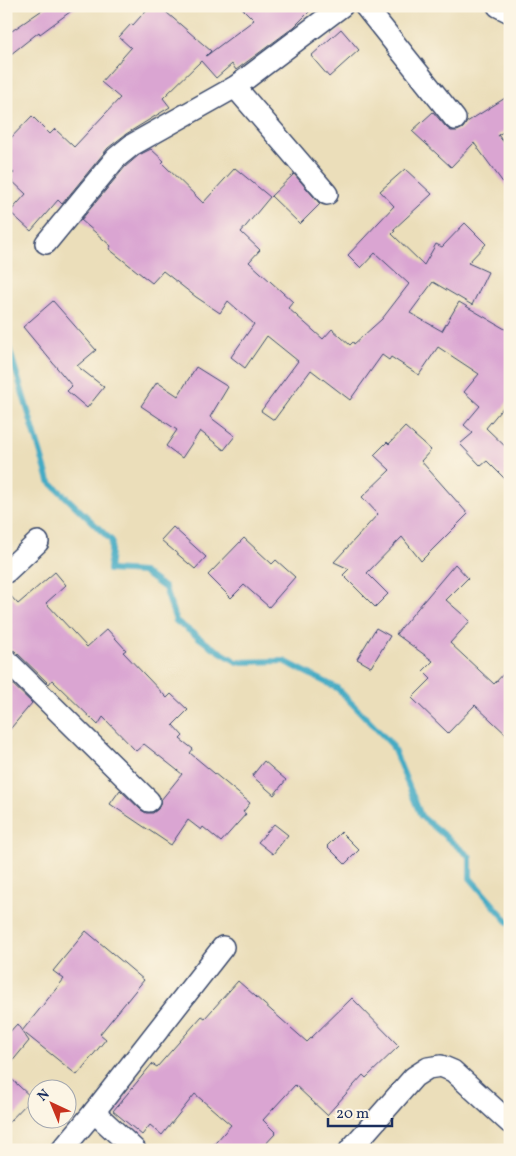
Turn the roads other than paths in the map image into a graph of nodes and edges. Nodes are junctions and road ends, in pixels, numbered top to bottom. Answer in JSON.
{"nodes":[{"id":1,"x":342,"y":6,"type":"edge"},
{"id":2,"x":365,"y":6,"type":"edge"},
{"id":3,"x":498,"y":6,"type":"edge"},
{"id":4,"x":510,"y":12,"type":"edge"},
{"id":5,"x":235,"y":87,"type":"junction"},
{"id":6,"x":455,"y":119,"type":"dead end"},
{"id":7,"x":327,"y":194,"type":"dead end"},
{"id":8,"x":46,"y":243,"type":"dead end"},
{"id":9,"x":38,"y":542,"type":"dead end"},
{"id":10,"x":6,"y":572,"type":"edge"},
{"id":11,"x":6,"y":660,"type":"edge"},
{"id":12,"x":149,"y":801,"type":"dead end"},
{"id":13,"x":223,"y":948,"type":"dead end"},
{"id":14,"x":94,"y":1112,"type":"junction"},
{"id":15,"x":510,"y":1123,"type":"edge"},
{"id":16,"x":62,"y":1150,"type":"edge"},
{"id":17,"x":136,"y":1150,"type":"edge"},
{"id":18,"x":350,"y":1150,"type":"edge"}],
"edges":[{"from":1,"to":5,"type":"street"},
{"from":2,"to":6,"type":"street"},
{"from":3,"to":4,"type":"street"},
{"from":5,"to":7,"type":"street"},
{"from":5,"to":8,"type":"street"},
{"from":9,"to":10,"type":"street"},
{"from":11,"to":12,"type":"street"},
{"from":13,"to":14,"type":"street"},
{"from":14,"to":16,"type":"street"},
{"from":14,"to":17,"type":"street"},
{"from":15,"to":18,"type":"street"}]}
